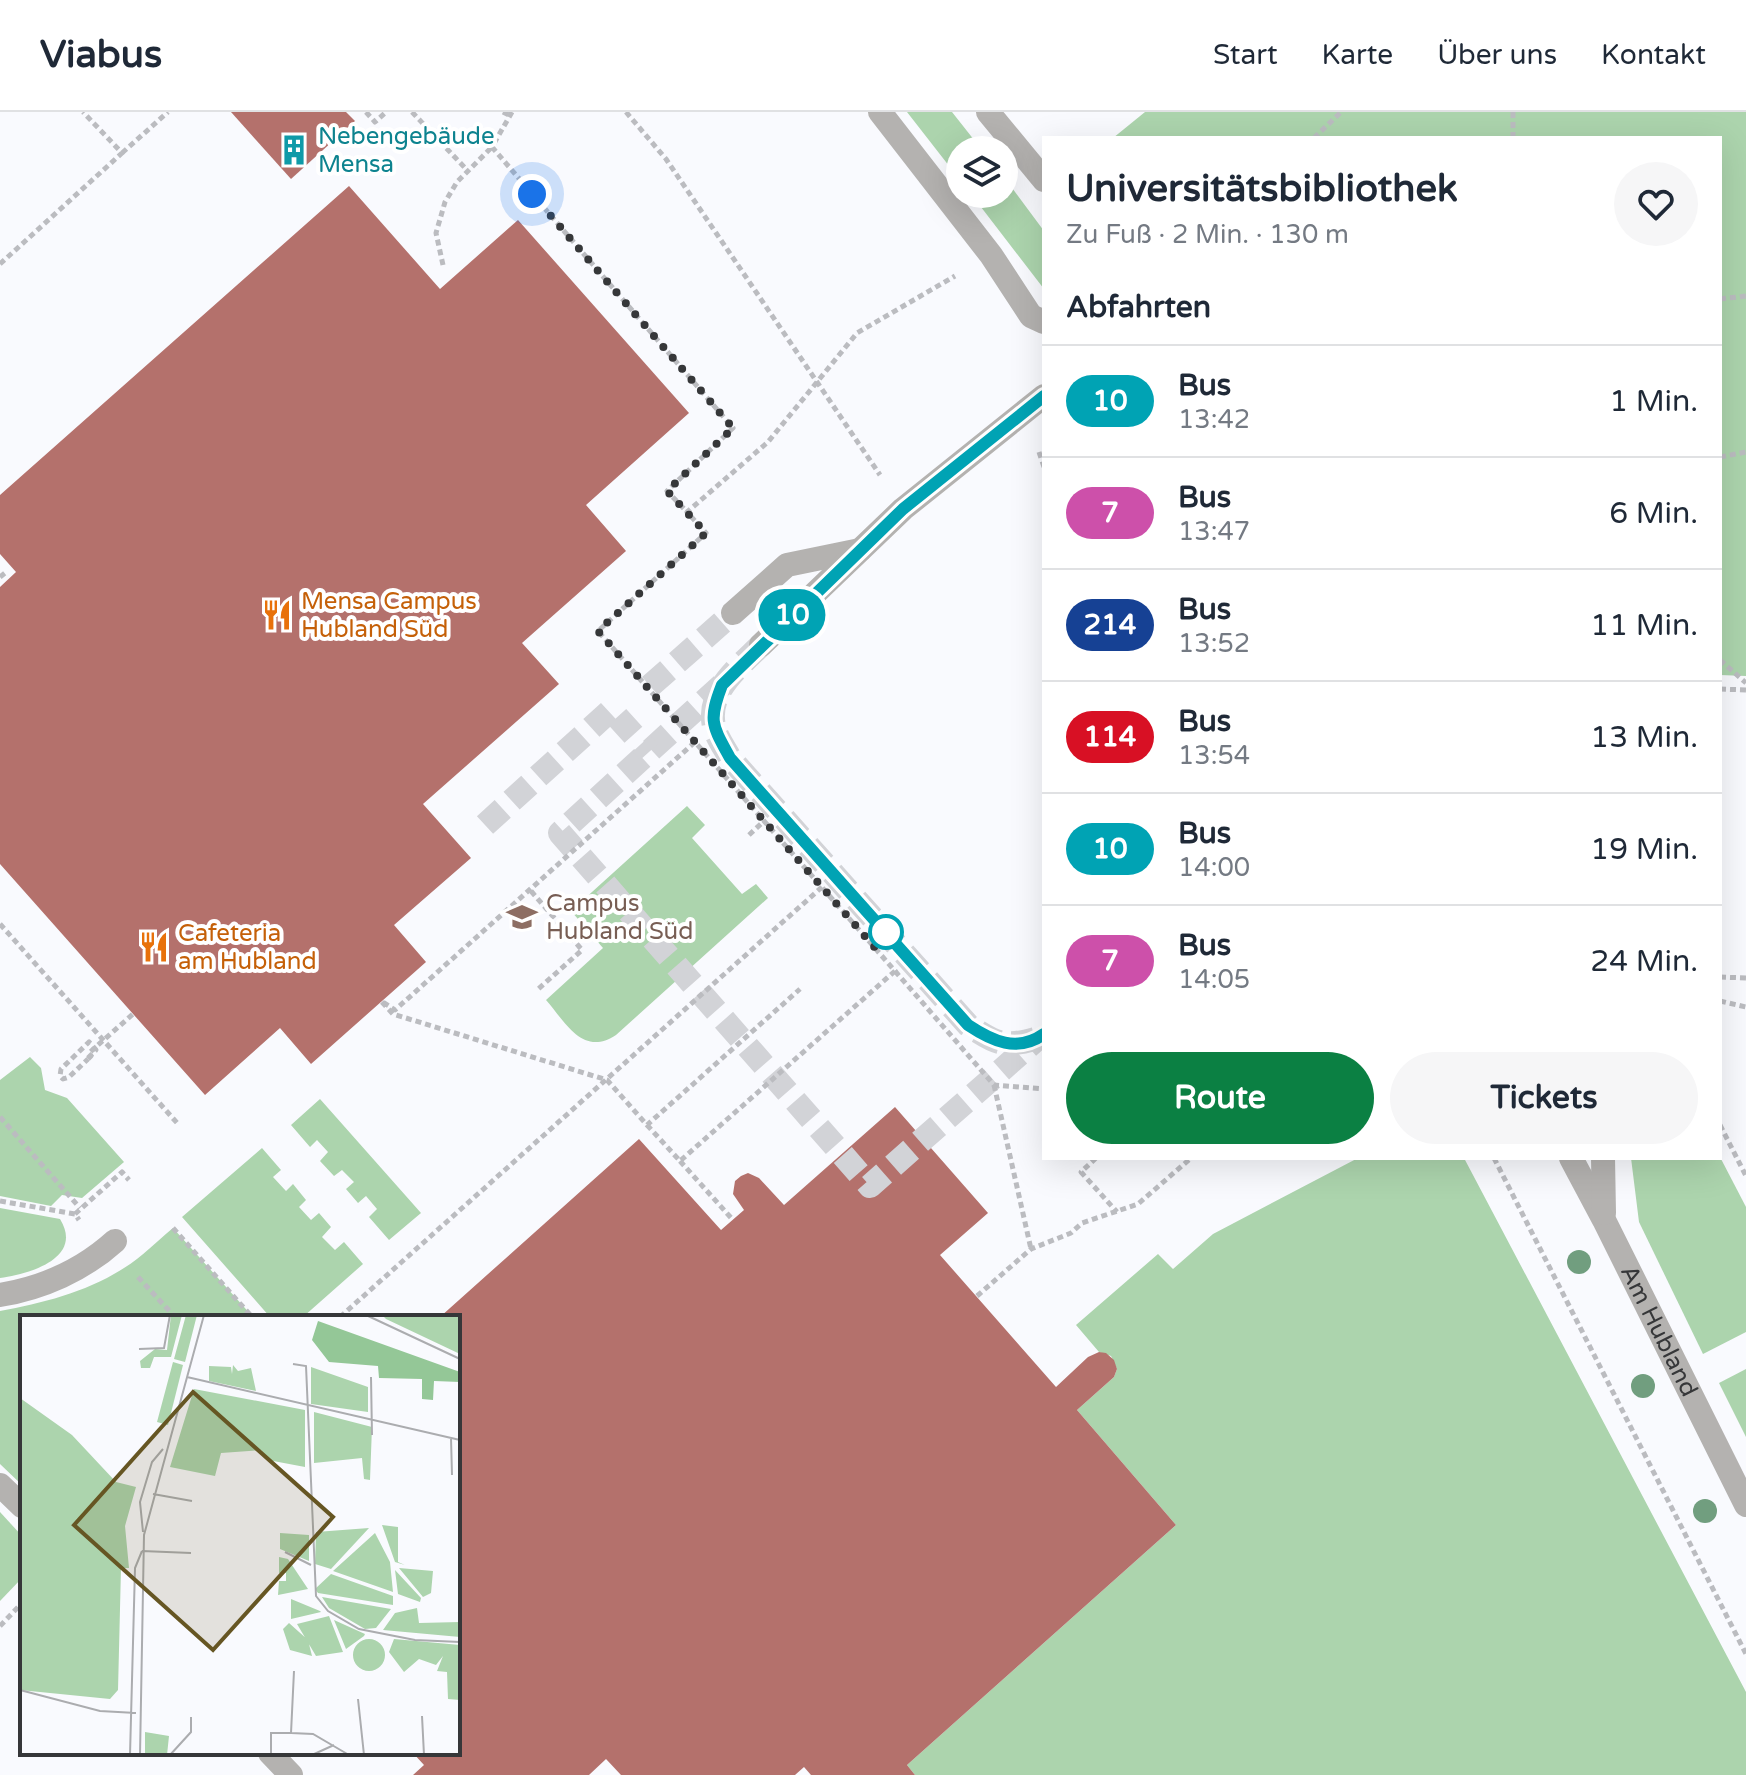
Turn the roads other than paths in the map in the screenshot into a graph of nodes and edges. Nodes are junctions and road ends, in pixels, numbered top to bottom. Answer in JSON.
{"nodes":[{"id":1,"x":880,"y":112,"type":"edge"},
{"id":2,"x":988,"y":112,"type":"edge"},
{"id":3,"x":1042,"y":178,"type":"edge"},
{"id":4,"x":1042,"y":321,"type":"edge"},
{"id":5,"x":1042,"y":398,"type":"edge"},
{"id":6,"x":860,"y":550,"type":"junction"},
{"id":7,"x":733,"y":613,"type":"tunnel mouth"},
{"id":8,"x":761,"y":645,"type":"tunnel mouth"},
{"id":9,"x":1572,"y":1160,"type":"edge"},
{"id":10,"x":1603,"y":1160,"type":"edge"},
{"id":11,"x":1604,"y":1220,"type":"junction"},
{"id":12,"x":109,"y":1246,"type":"road end"},
{"id":13,"x":0,"y":1295,"type":"edge"},
{"id":14,"x":0,"y":1485,"type":"edge"},
{"id":15,"x":20,"y":1504,"type":"edge"},
{"id":16,"x":1746,"y":1505,"type":"edge"},
{"id":17,"x":272,"y":1755,"type":"edge"},
{"id":18,"x":291,"y":1775,"type":"edge"}],
"edges":[{"from":1,"to":4,"type":"street"},
{"from":2,"to":3,"type":"street"},
{"from":5,"to":6,"type":"street"},
{"from":6,"to":7,"type":"street"},
{"from":6,"to":8,"type":"street"},
{"from":9,"to":11,"type":"street","name":"Am Hubland"},
{"from":10,"to":11,"type":"street"},
{"from":11,"to":16,"type":"street","name":"Am Hubland"},
{"from":12,"to":13,"type":"street"},
{"from":14,"to":15,"type":"street"},
{"from":17,"to":18,"type":"street"}]}
